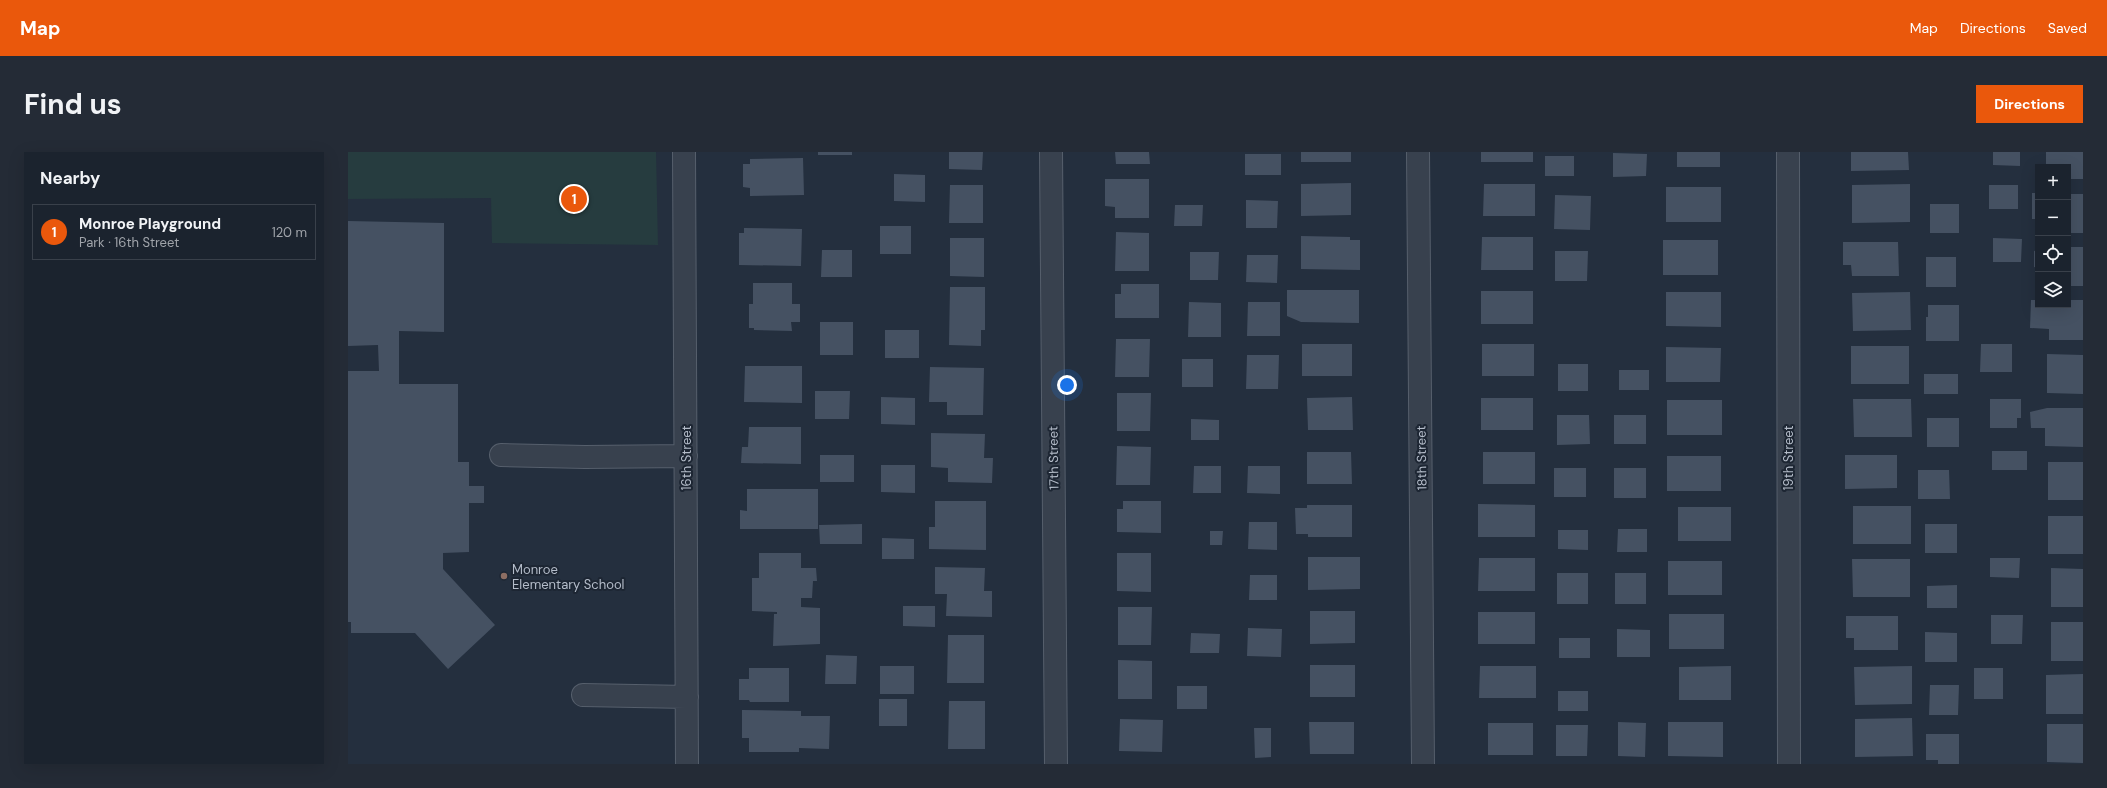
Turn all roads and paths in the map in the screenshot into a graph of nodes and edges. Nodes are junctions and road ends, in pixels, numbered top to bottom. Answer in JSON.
{"nodes":[{"id":1,"x":684,"y":152,"type":"edge"},
{"id":2,"x":1051,"y":152,"type":"edge"},
{"id":3,"x":1418,"y":152,"type":"edge"},
{"id":4,"x":1788,"y":152,"type":"edge"},
{"id":5,"x":501,"y":455,"type":"dead end"},
{"id":6,"x":686,"y":456,"type":"junction"},
{"id":7,"x":583,"y":695,"type":"dead end"},
{"id":8,"x":687,"y":697,"type":"junction"},
{"id":9,"x":687,"y":764,"type":"edge"},
{"id":10,"x":1056,"y":764,"type":"edge"},
{"id":11,"x":1424,"y":764,"type":"edge"},
{"id":12,"x":1789,"y":764,"type":"edge"}],
"edges":[{"from":1,"to":6,"type":"street","name":"16th Street"},
{"from":2,"to":10,"type":"street","name":"17th Street"},
{"from":3,"to":11,"type":"street","name":"18th Street"},
{"from":4,"to":12,"type":"street","name":"19th Street"},
{"from":5,"to":6,"type":"street"},
{"from":6,"to":8,"type":"street","name":"16th Street"},
{"from":7,"to":8,"type":"street"},
{"from":8,"to":9,"type":"street","name":"16th Street"}]}
